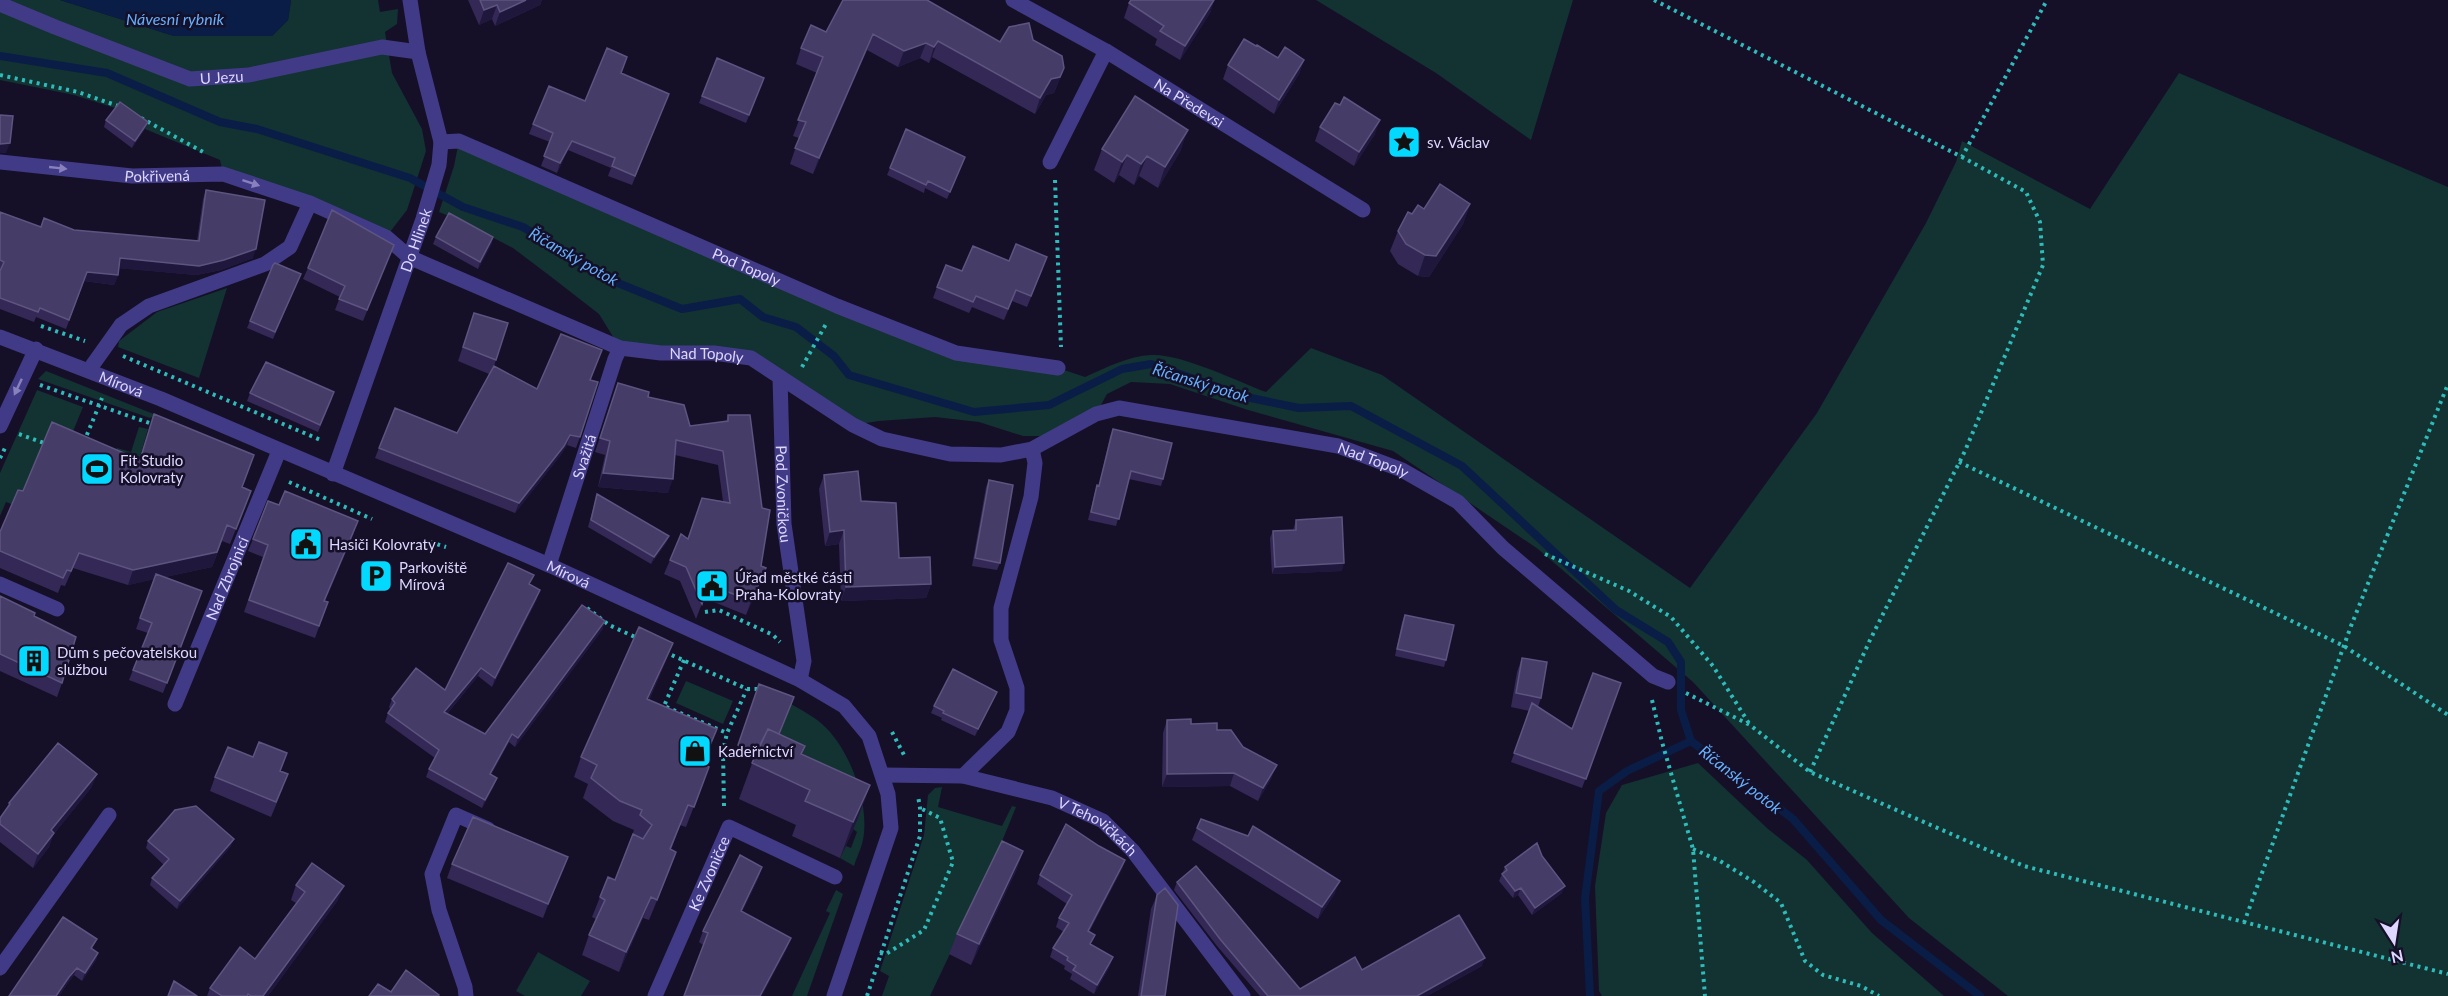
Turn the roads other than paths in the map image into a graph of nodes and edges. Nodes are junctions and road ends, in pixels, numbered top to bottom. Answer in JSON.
{"nodes":[{"id":1,"x":410,"y":0,"type":"edge"},
{"id":2,"x":1013,"y":0,"type":"edge"},
{"id":3,"x":0,"y":4,"type":"edge"},
{"id":4,"x":1106,"y":51,"type":"junction"},
{"id":5,"x":418,"y":52,"type":"junction"},
{"id":6,"x":441,"y":142,"type":"junction"},
{"id":7,"x":0,"y":162,"type":"edge"},
{"id":8,"x":1050,"y":162,"type":"road end"},
{"id":9,"x":310,"y":202,"type":"junction"},
{"id":10,"x":1364,"y":210,"type":"dead end"},
{"id":11,"x":409,"y":257,"type":"junction"},
{"id":12,"x":0,"y":337,"type":"edge"},
{"id":13,"x":620,"y":348,"type":"junction"},
{"id":14,"x":36,"y":349,"type":"junction"},
{"id":15,"x":1058,"y":368,"type":"road end"},
{"id":16,"x":89,"y":370,"type":"junction"},
{"id":17,"x":780,"y":377,"type":"junction"},
{"id":18,"x":6,"y":428,"type":"edge"},
{"id":19,"x":1032,"y":449,"type":"junction"},
{"id":20,"x":279,"y":451,"type":"junction"},
{"id":21,"x":333,"y":474,"type":"junction"},
{"id":22,"x":549,"y":565,"type":"junction"},
{"id":23,"x":0,"y":584,"type":"edge"},
{"id":24,"x":57,"y":609,"type":"dead end"},
{"id":25,"x":1660,"y":679,"type":"road end"},
{"id":26,"x":800,"y":680,"type":"junction"},
{"id":27,"x":175,"y":704,"type":"dead end"},
{"id":28,"x":883,"y":775,"type":"junction"},
{"id":29,"x":963,"y":776,"type":"junction"},
{"id":30,"x":109,"y":815,"type":"dead end"},
{"id":31,"x":507,"y":837,"type":"edge"},
{"id":32,"x":836,"y":877,"type":"dead end"},
{"id":33,"x":0,"y":968,"type":"edge"},
{"id":34,"x":466,"y":996,"type":"edge"},
{"id":35,"x":655,"y":996,"type":"edge"},
{"id":36,"x":834,"y":996,"type":"edge"},
{"id":37,"x":1243,"y":996,"type":"edge"}],
"edges":[{"from":1,"to":5,"type":"street","name":"Do Hlinek"},
{"from":2,"to":4,"type":"street","name":"Na Předevsi"},
{"from":3,"to":5,"type":"street","name":"U Jezu"},
{"from":4,"to":8,"type":"street"},
{"from":4,"to":10,"type":"street","name":"Na Předevsi"},
{"from":5,"to":6,"type":"street","name":"Do Hlinek"},
{"from":6,"to":11,"type":"street","name":"Do Hlinek"},
{"from":6,"to":15,"type":"street","name":"Pod Topoly"},
{"from":7,"to":9,"type":"street","name":"Pokřivená","one_way":true},
{"from":9,"to":11,"type":"street","name":"Pokřivená"},
{"from":9,"to":16,"type":"street"},
{"from":11,"to":13,"type":"street","name":"Nad Topoly"},
{"from":11,"to":21,"type":"street","name":"Do Hlinek"},
{"from":12,"to":14,"type":"street","name":"Mírová"},
{"from":13,"to":17,"type":"street","name":"Nad Topoly"},
{"from":13,"to":22,"type":"street","name":"Svažitá"},
{"from":14,"to":16,"type":"street","name":"Mírová"},
{"from":14,"to":18,"type":"street","one_way":true},
{"from":16,"to":20,"type":"street","name":"Mírová"},
{"from":17,"to":19,"type":"street","name":"Nad Topoly"},
{"from":17,"to":26,"type":"street","name":"Pod Zvoničkou"},
{"from":19,"to":25,"type":"street","name":"Nad Topoly"},
{"from":19,"to":29,"type":"street"},
{"from":20,"to":21,"type":"street","name":"Mírová"},
{"from":20,"to":27,"type":"street","name":"Nad Zbrojnicí"},
{"from":21,"to":22,"type":"street","name":"Mírová"},
{"from":22,"to":26,"type":"street","name":"Mírová"},
{"from":23,"to":24,"type":"street"},
{"from":26,"to":28,"type":"street","name":"Mírová"},
{"from":28,"to":29,"type":"street","name":"V Tehovičkách"},
{"from":28,"to":36,"type":"street","name":"Mírová"},
{"from":29,"to":37,"type":"street","name":"V Tehovičkách"},
{"from":30,"to":33,"type":"street"},
{"from":31,"to":34,"type":"street"},
{"from":32,"to":35,"type":"street","name":"Ke Zvoničce"}]}
